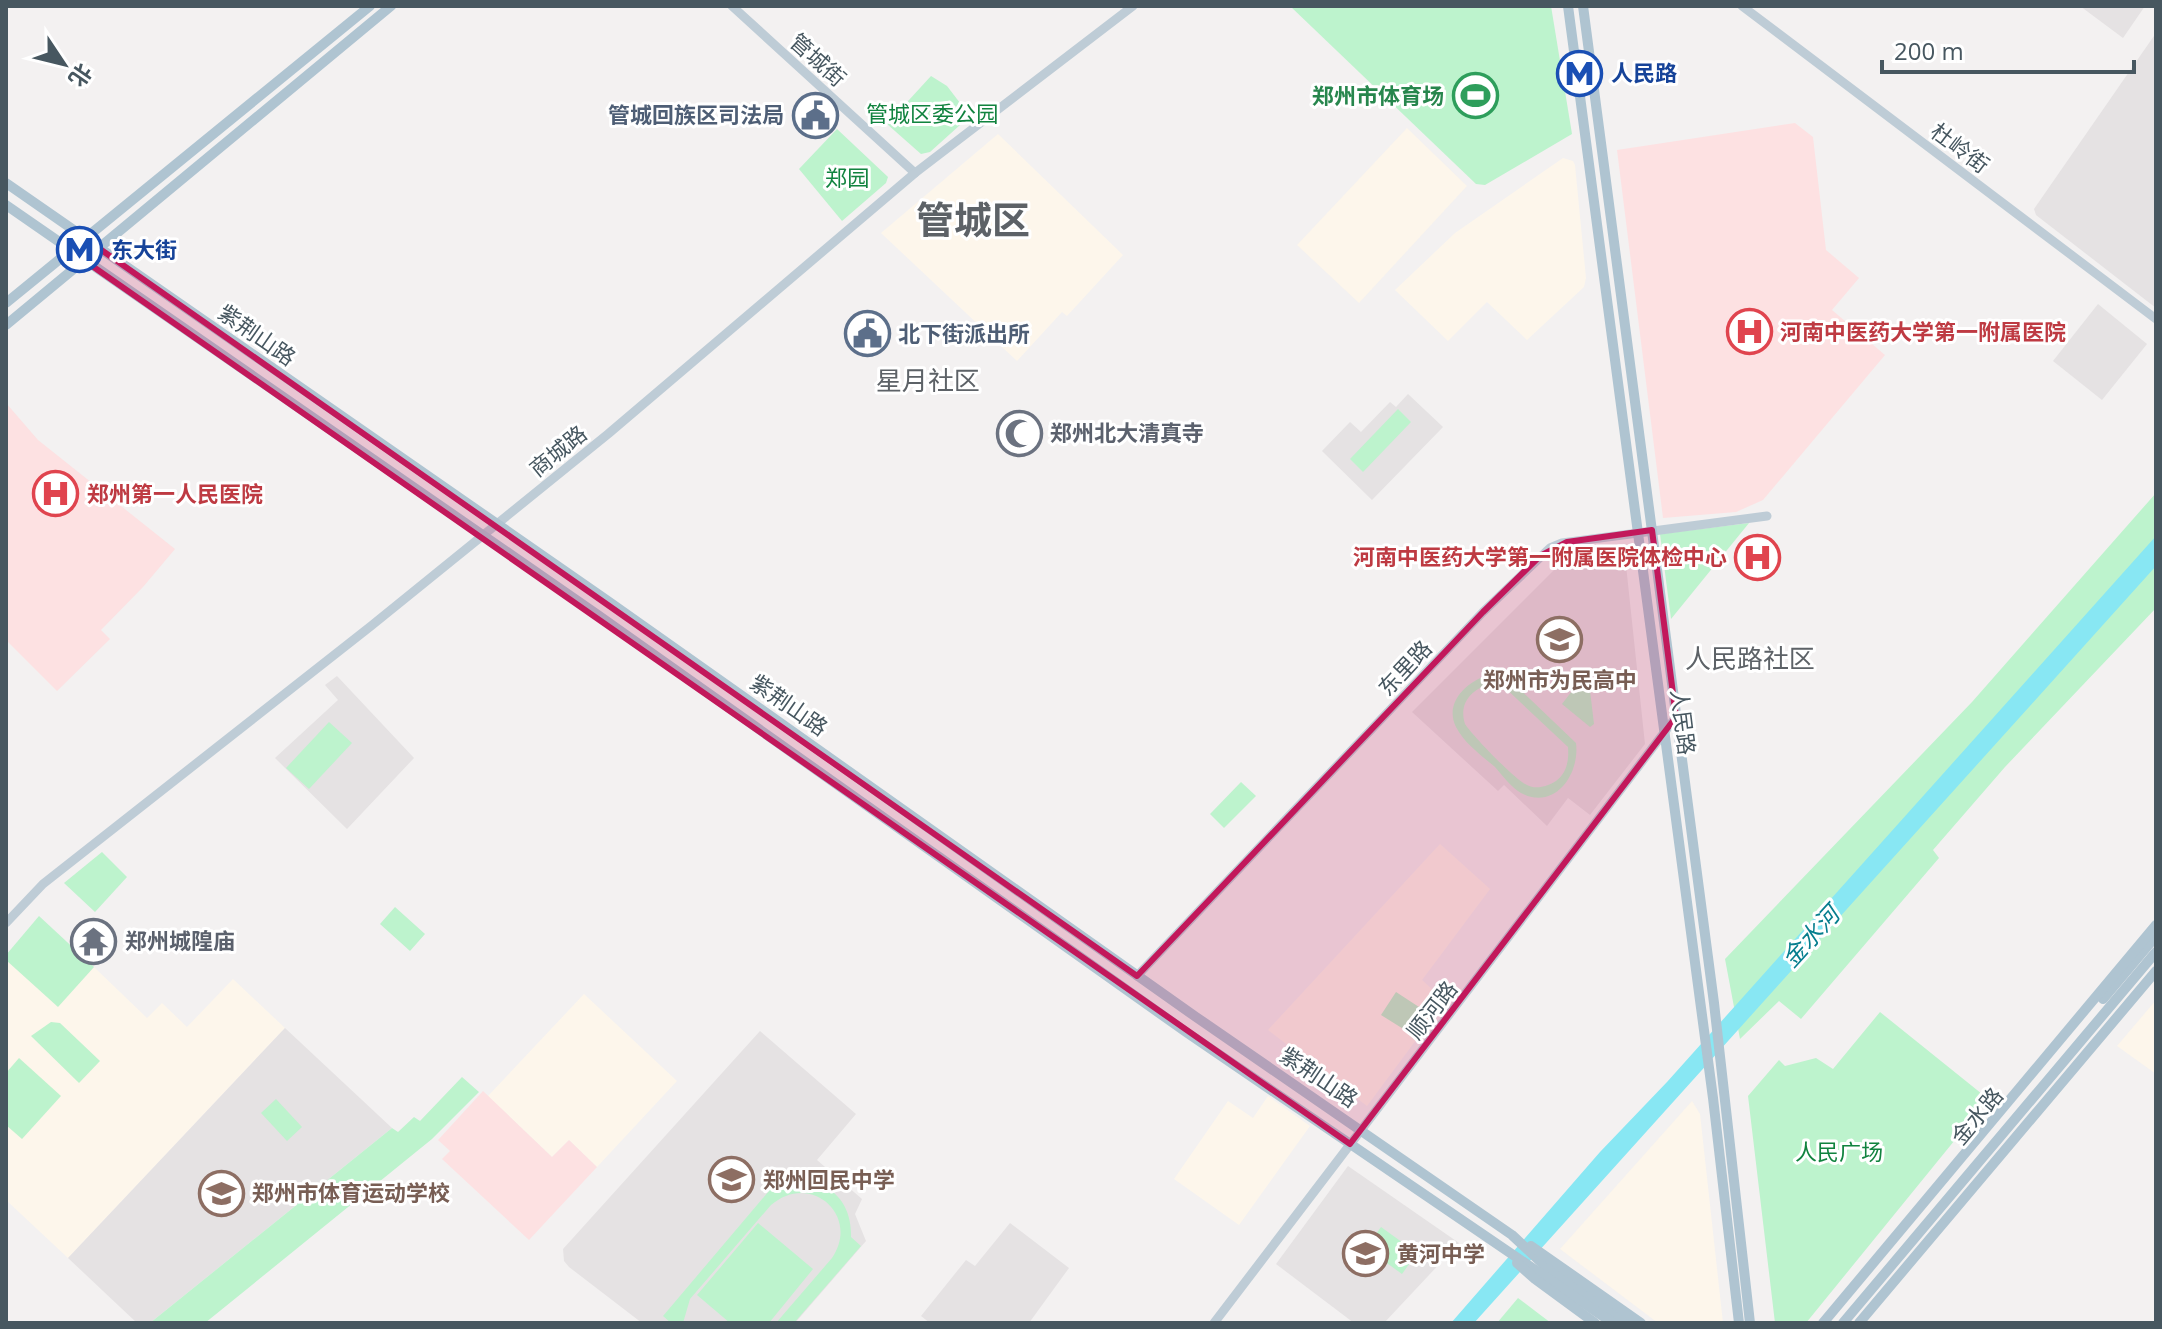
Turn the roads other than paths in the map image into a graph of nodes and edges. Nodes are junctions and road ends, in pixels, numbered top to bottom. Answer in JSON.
{"nodes":[{"id":1,"x":370,"y":6,"type":"edge"},
{"id":2,"x":391,"y":6,"type":"edge"},
{"id":3,"x":732,"y":6,"type":"edge"},
{"id":4,"x":1133,"y":6,"type":"edge"},
{"id":5,"x":1568,"y":6,"type":"edge"},
{"id":6,"x":1583,"y":6,"type":"edge"},
{"id":7,"x":1742,"y":6,"type":"edge"},
{"id":8,"x":915,"y":173,"type":"junction"},
{"id":9,"x":6,"y":183,"type":"edge"},
{"id":10,"x":6,"y":205,"type":"edge"},
{"id":11,"x":85,"y":239,"type":"junction"},
{"id":12,"x":100,"y":249,"type":"junction"},
{"id":13,"x":71,"y":250,"type":"junction"},
{"id":14,"x":85,"y":261,"type":"junction"},
{"id":15,"x":6,"y":303,"type":"edge"},
{"id":16,"x":2156,"y":319,"type":"edge"},
{"id":17,"x":6,"y":325,"type":"edge"},
{"id":18,"x":1767,"y":516,"type":"dead end"},
{"id":19,"x":497,"y":524,"type":"junction"},
{"id":20,"x":1652,"y":530,"type":"junction"},
{"id":21,"x":1637,"y":532,"type":"junction"},
{"id":22,"x":483,"y":536,"type":"junction"},
{"id":23,"x":1676,"y":717,"type":"junction"},
{"id":24,"x":1664,"y":734,"type":"junction"},
{"id":25,"x":6,"y":923,"type":"edge"},
{"id":26,"x":2156,"y":925,"type":"edge"},
{"id":27,"x":2155,"y":937,"type":"edge"},
{"id":28,"x":2156,"y":952,"type":"edge"},
{"id":29,"x":2156,"y":971,"type":"edge"},
{"id":30,"x":1137,"y":976,"type":"junction"},
{"id":31,"x":1360,"y":1130,"type":"junction"},
{"id":32,"x":1350,"y":1144,"type":"junction"},
{"id":33,"x":1543,"y":1269,"type":"junction"},
{"id":34,"x":1214,"y":1323,"type":"edge"},
{"id":35,"x":1595,"y":1323,"type":"edge"},
{"id":36,"x":1613,"y":1323,"type":"edge"},
{"id":37,"x":1629,"y":1323,"type":"edge"},
{"id":38,"x":1641,"y":1323,"type":"edge"},
{"id":39,"x":1739,"y":1323,"type":"edge"},
{"id":40,"x":1750,"y":1323,"type":"edge"},
{"id":41,"x":1823,"y":1323,"type":"edge"},
{"id":42,"x":1830,"y":1323,"type":"edge"},
{"id":43,"x":1843,"y":1323,"type":"edge"},
{"id":44,"x":1859,"y":1323,"type":"edge"}],
"edges":[{"from":1,"to":11,"type":"main road"},
{"from":2,"to":12,"type":"main road"},
{"from":3,"to":8,"type":"street","name":"管城街"},
{"from":4,"to":8,"type":"street","name":"商城路"},
{"from":5,"to":21,"type":"main road","name":"人民路"},
{"from":6,"to":20,"type":"main road","name":"人民路"},
{"from":7,"to":16,"type":"street","name":"杜岭街"},
{"from":8,"to":19,"type":"street","name":"商城路"},
{"from":9,"to":11,"type":"main road","name":"紫荆山路"},
{"from":10,"to":13,"type":"main road","name":"紫荆山路"},
{"from":11,"to":12,"type":"main road","name":"紫荆山路"},
{"from":11,"to":13,"type":"main road"},
{"from":12,"to":14,"type":"main road"},
{"from":12,"to":19,"type":"main road","name":"紫荆山路"},
{"from":13,"to":14,"type":"main road","name":"紫荆山路"},
{"from":13,"to":15,"type":"main road"},
{"from":14,"to":17,"type":"main road"},
{"from":14,"to":22,"type":"main road","name":"紫荆山路"},
{"from":18,"to":20,"type":"street","name":"东里路"},
{"from":19,"to":22,"type":"street","name":"商城路"},
{"from":19,"to":30,"type":"main road","name":"紫荆山路"},
{"from":20,"to":21,"type":"street","name":"东里路"},
{"from":20,"to":23,"type":"main road","name":"人民路"},
{"from":21,"to":24,"type":"main road","name":"人民路"},
{"from":21,"to":30,"type":"street","name":"东里路"},
{"from":22,"to":25,"type":"street","name":"商城路"},
{"from":22,"to":32,"type":"main road","name":"紫荆山路"},
{"from":23,"to":24,"type":"street","name":"顺河路"},
{"from":23,"to":40,"type":"main road","name":"人民路"},
{"from":24,"to":31,"type":"street","name":"顺河路"},
{"from":24,"to":39,"type":"main road","name":"人民路"},
{"from":26,"to":41,"type":"main road"},
{"from":27,"to":42,"type":"main road","name":"金水路"},
{"from":28,"to":43,"type":"main road","name":"金水路"},
{"from":29,"to":44,"type":"main road"},
{"from":30,"to":31,"type":"main road","name":"紫荆山路"},
{"from":31,"to":32,"type":"street","name":"顺河路"},
{"from":31,"to":33,"type":"main road","name":"紫荆山路"},
{"from":32,"to":33,"type":"main road","name":"紫荆山路"},
{"from":32,"to":34,"type":"street","name":"顺河路"},
{"from":33,"to":35,"type":"main road"},
{"from":33,"to":36,"type":"main road"},
{"from":33,"to":37,"type":"main road"},
{"from":33,"to":38,"type":"main road"}]}
